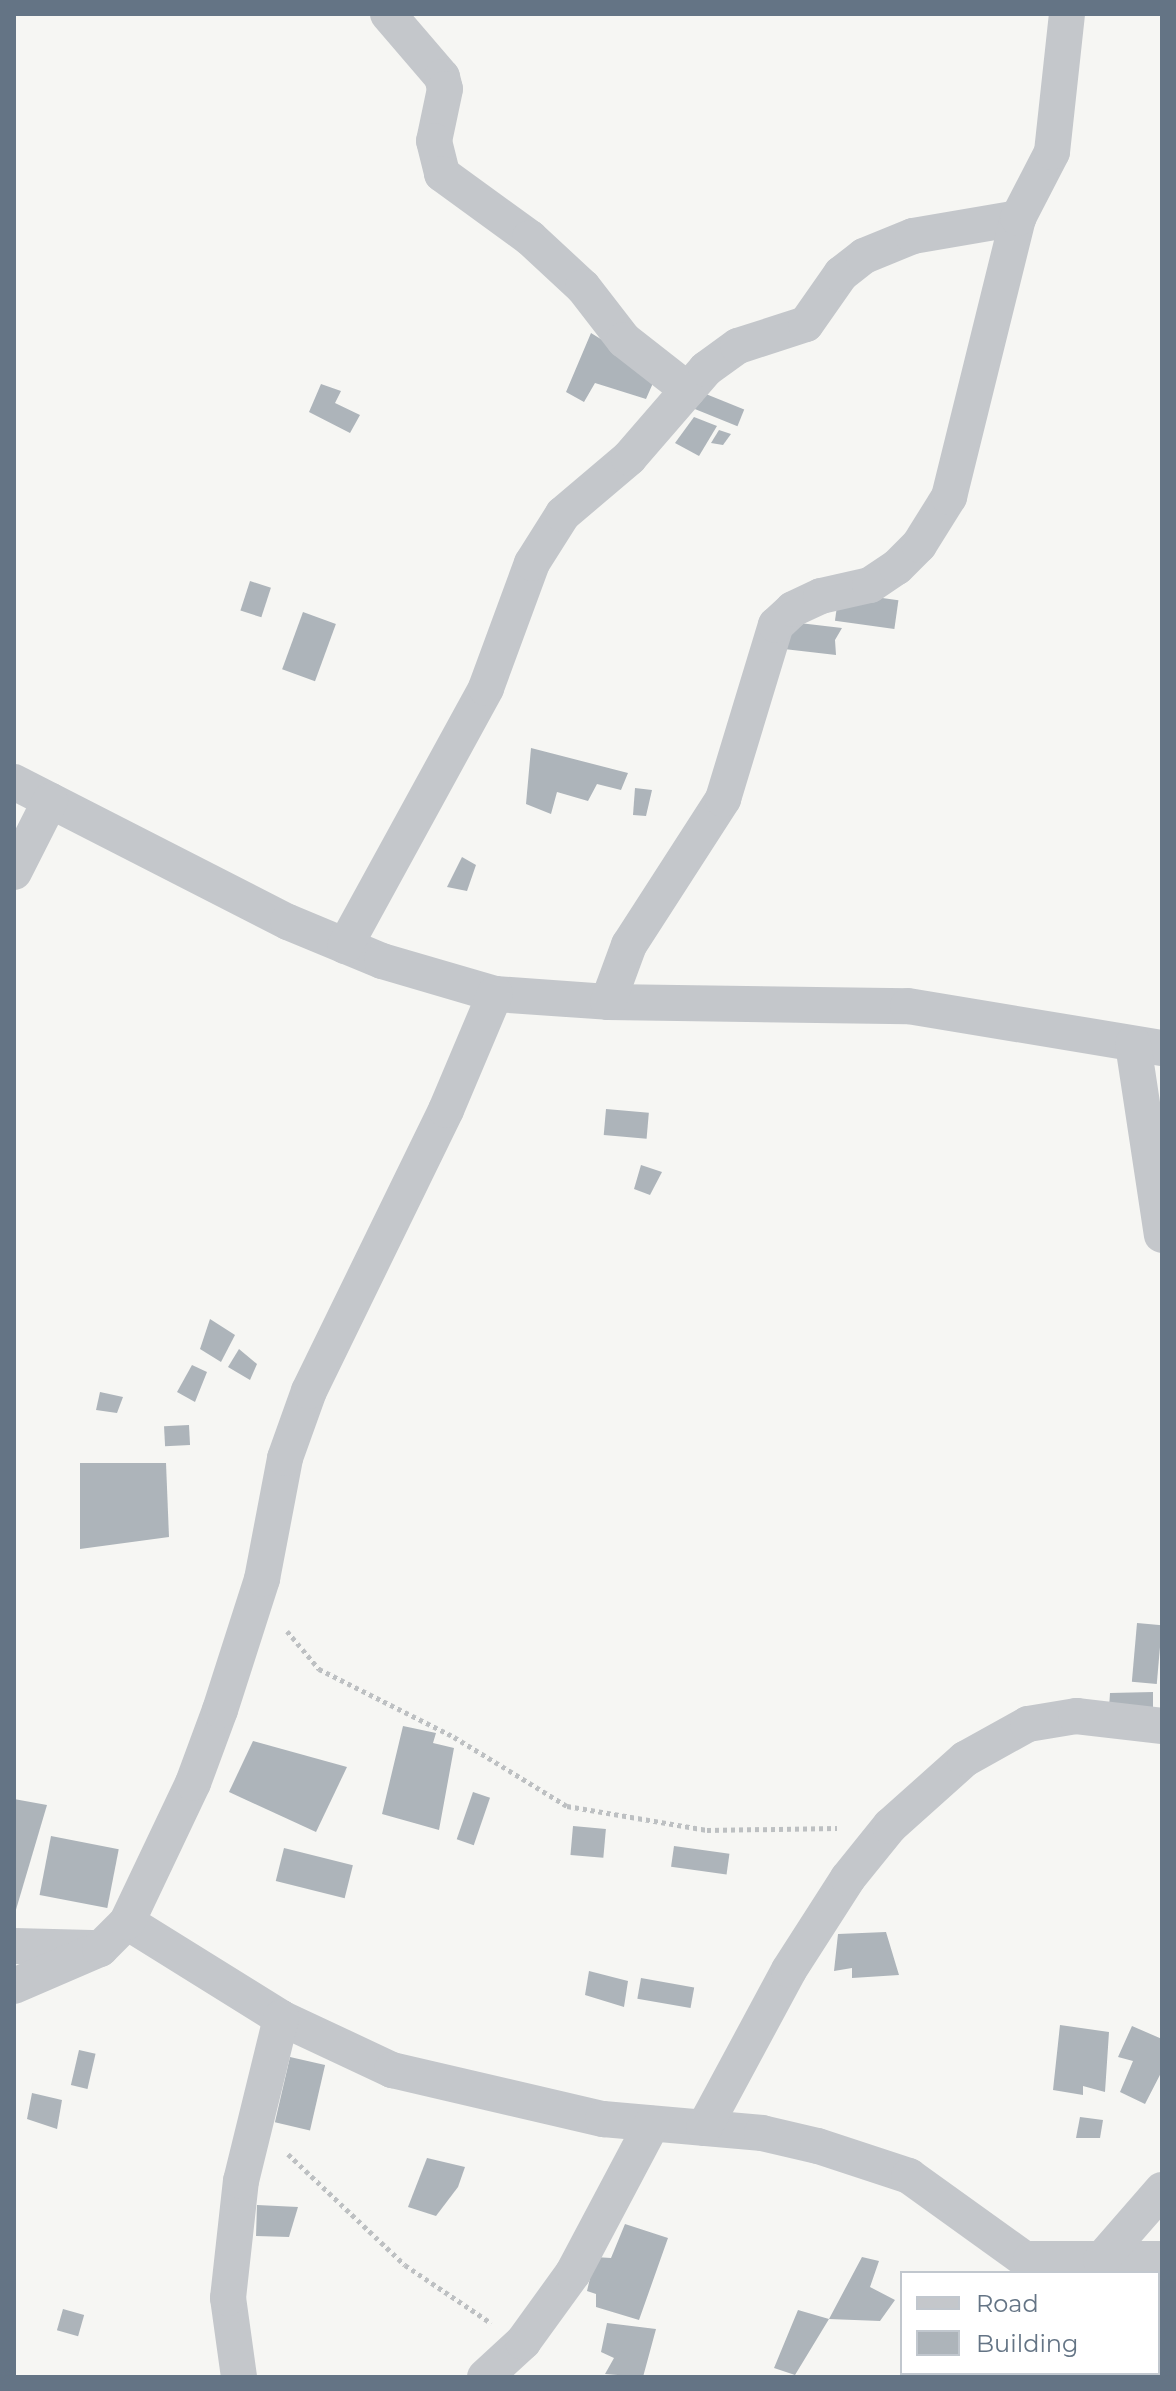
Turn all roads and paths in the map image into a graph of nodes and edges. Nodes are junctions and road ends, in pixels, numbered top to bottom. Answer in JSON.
{"nodes":[{"id":1,"x":388,"y":14,"type":"edge"},
{"id":2,"x":1067,"y":14,"type":"edge"},
{"id":3,"x":1018,"y":218,"type":"junction"},
{"id":4,"x":688,"y":390,"type":"junction"},
{"id":5,"x":14,"y":782,"type":"edge"},
{"id":6,"x":50,"y":801,"type":"junction"},
{"id":7,"x":14,"y":872,"type":"edge"},
{"id":8,"x":345,"y":946,"type":"junction"},
{"id":9,"x":495,"y":994,"type":"junction"},
{"id":10,"x":608,"y":1002,"type":"junction"},
{"id":11,"x":1147,"y":1046,"type":"edge"},
{"id":12,"x":1162,"y":1235,"type":"edge"},
{"id":13,"x":262,"y":1579,"type":"junction"},
{"id":14,"x":1162,"y":1726,"type":"edge"},
{"id":15,"x":890,"y":1826,"type":"junction"},
{"id":16,"x":127,"y":1922,"type":"junction"},
{"id":17,"x":14,"y":1946,"type":"edge"},
{"id":18,"x":100,"y":1949,"type":"junction"},
{"id":19,"x":14,"y":1986,"type":"edge"},
{"id":20,"x":281,"y":2018,"type":"junction"},
{"id":21,"x":652,"y":2124,"type":"junction"},
{"id":22,"x":252,"y":2126,"type":"junction"},
{"id":23,"x":704,"y":2128,"type":"junction"},
{"id":24,"x":1162,"y":2190,"type":"edge"},
{"id":25,"x":1162,"y":2259,"type":"edge"},
{"id":26,"x":1101,"y":2260,"type":"junction"},
{"id":27,"x":1038,"y":2266,"type":"edge"},
{"id":28,"x":523,"y":2342,"type":"junction"},
{"id":29,"x":239,"y":2377,"type":"edge"},
{"id":30,"x":485,"y":2377,"type":"edge"}],
"edges":[{"from":1,"to":4,"type":"street"},
{"from":2,"to":3,"type":"street"},
{"from":3,"to":4,"type":"street"},
{"from":3,"to":10,"type":"street"},
{"from":4,"to":8,"type":"street"},
{"from":5,"to":6,"type":"street"},
{"from":6,"to":7,"type":"street"},
{"from":6,"to":8,"type":"street"},
{"from":8,"to":9,"type":"street"},
{"from":9,"to":10,"type":"street"},
{"from":9,"to":13,"type":"street"},
{"from":10,"to":11,"type":"street"},
{"from":11,"to":12,"type":"street"},
{"from":13,"to":15,"type":"path"},
{"from":13,"to":16,"type":"street"},
{"from":14,"to":15,"type":"street"},
{"from":15,"to":23,"type":"street"},
{"from":16,"to":18,"type":"street"},
{"from":16,"to":20,"type":"street"},
{"from":17,"to":18,"type":"street"},
{"from":18,"to":19,"type":"street"},
{"from":20,"to":21,"type":"street"},
{"from":20,"to":22,"type":"street"},
{"from":21,"to":23,"type":"street"},
{"from":21,"to":28,"type":"street"},
{"from":22,"to":28,"type":"path"},
{"from":22,"to":29,"type":"street"},
{"from":23,"to":27,"type":"street"},
{"from":24,"to":26,"type":"street"},
{"from":25,"to":26,"type":"street"},
{"from":26,"to":27,"type":"street"},
{"from":28,"to":30,"type":"street"}]}
